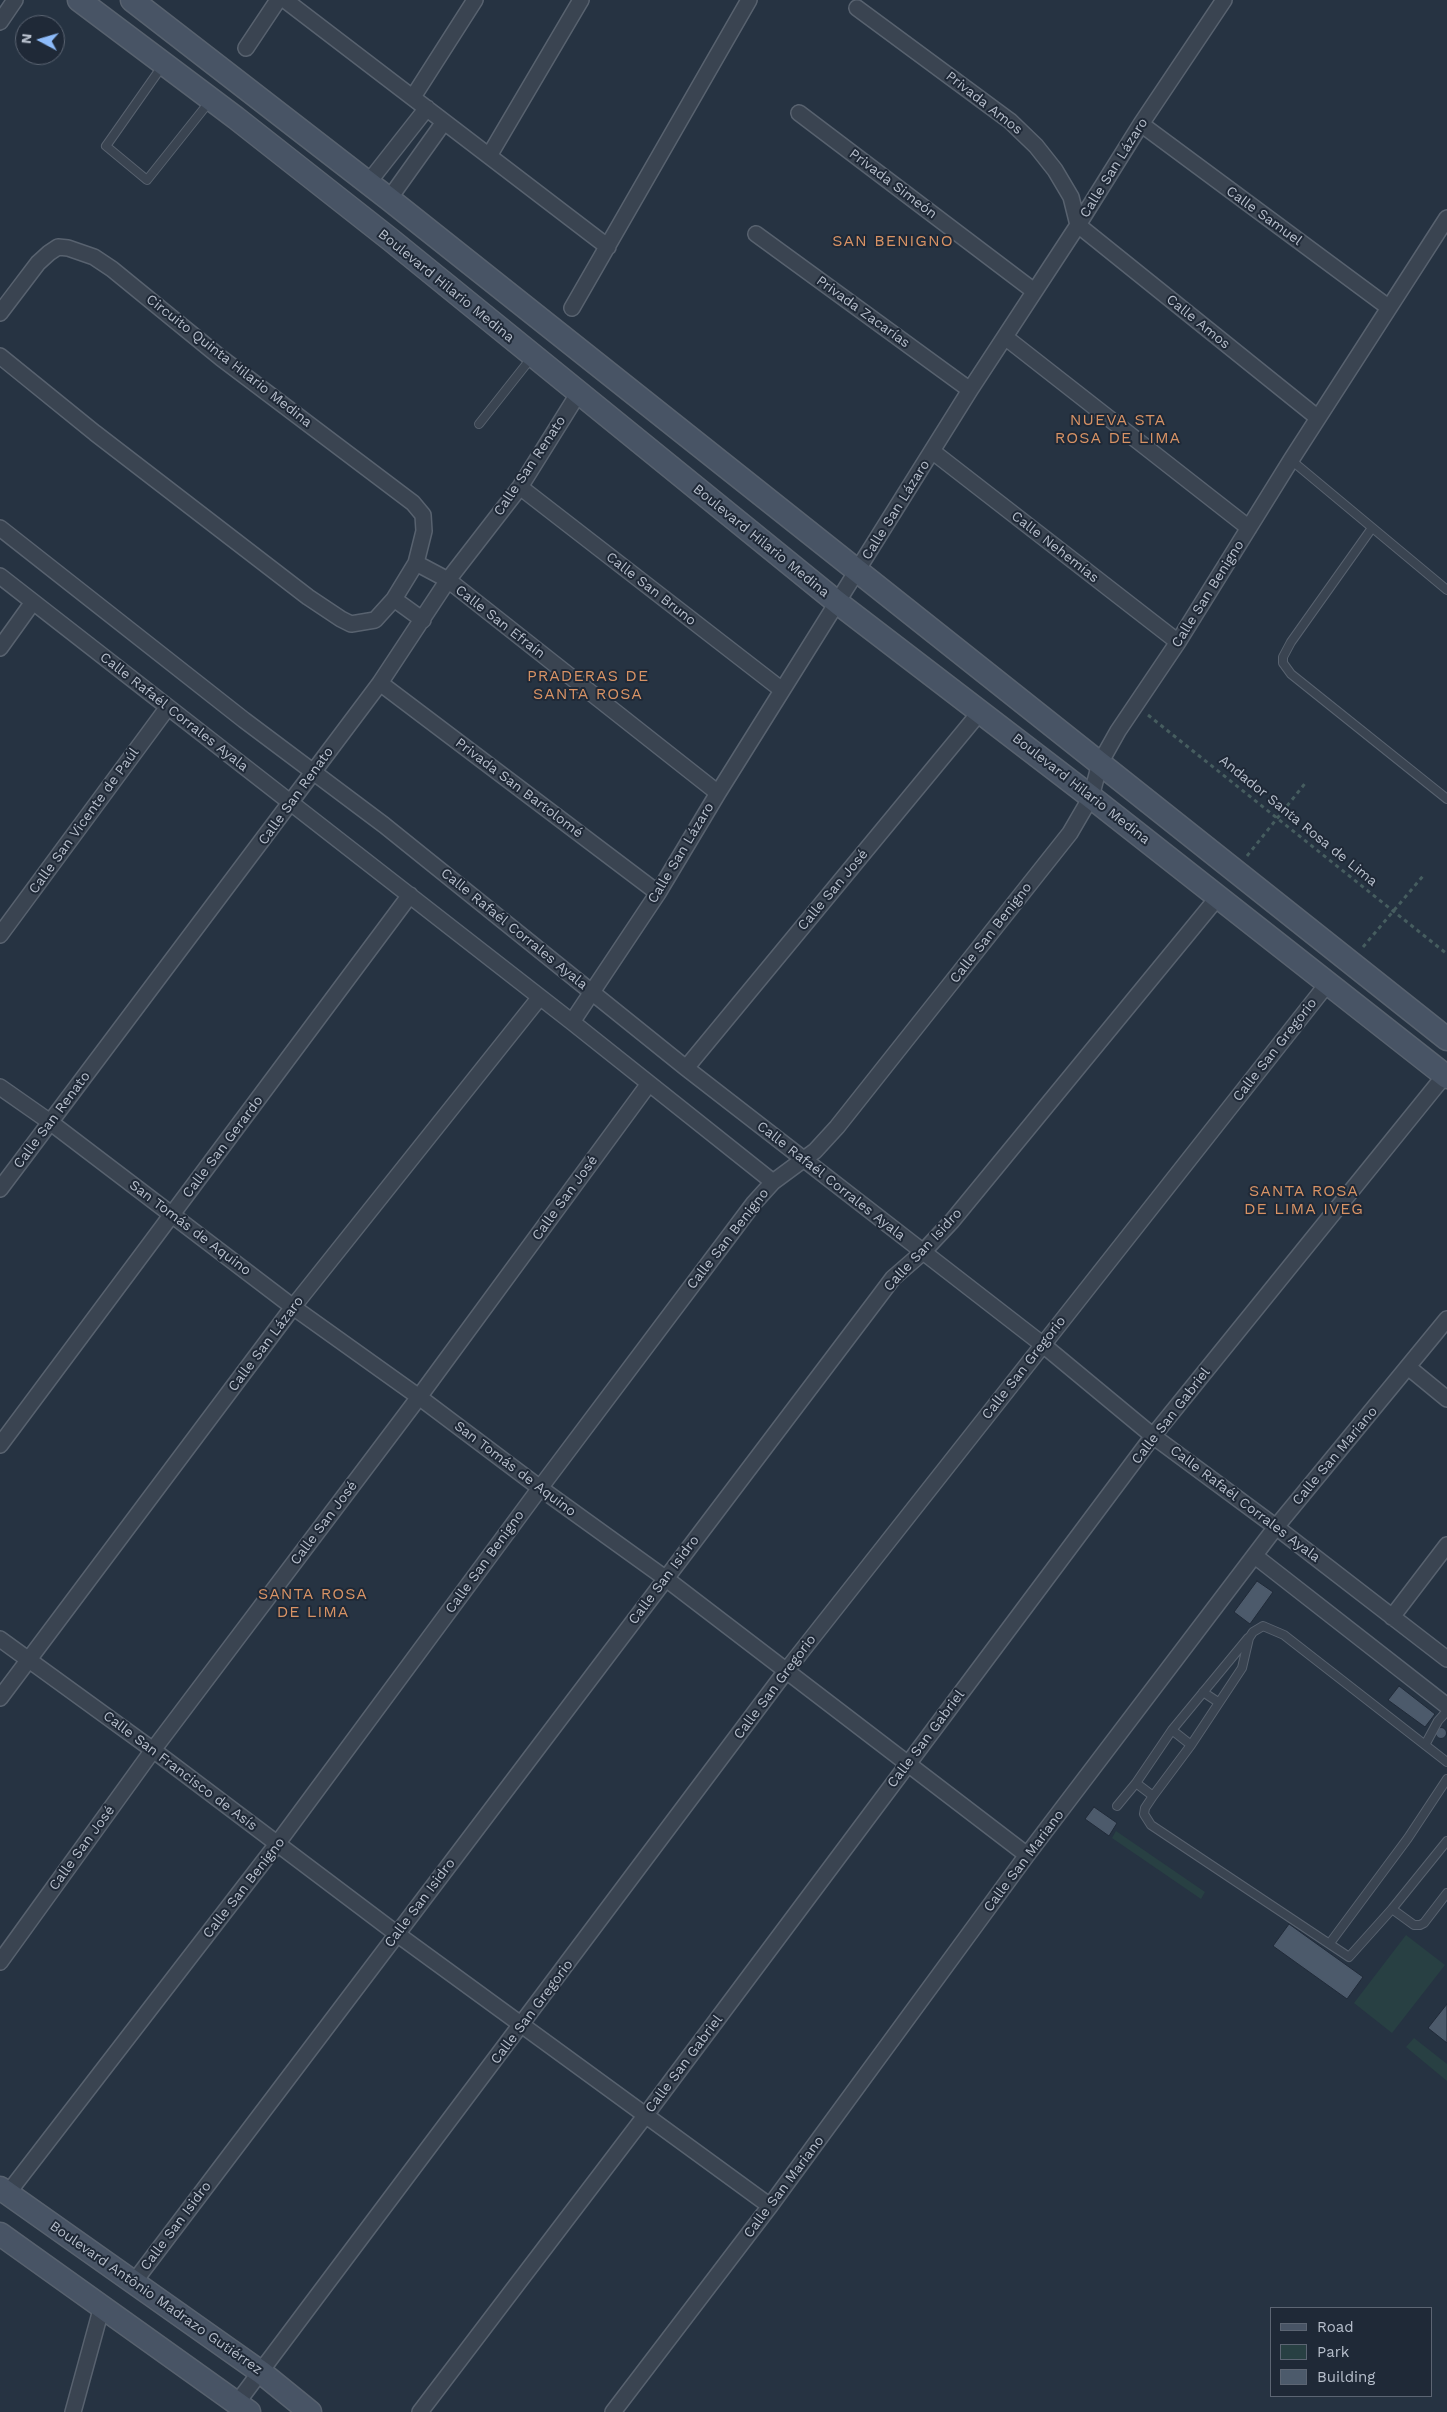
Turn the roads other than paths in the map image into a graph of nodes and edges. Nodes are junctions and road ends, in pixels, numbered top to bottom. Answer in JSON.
{"nodes":[{"id":1,"x":15,"y":0,"type":"edge"},
{"id":2,"x":79,"y":0,"type":"edge"},
{"id":3,"x":132,"y":0,"type":"edge"},
{"id":4,"x":278,"y":0,"type":"edge"},
{"id":5,"x":285,"y":0,"type":"edge"},
{"id":6,"x":475,"y":0,"type":"edge"},
{"id":7,"x":581,"y":0,"type":"edge"},
{"id":8,"x":749,"y":0,"type":"edge"},
{"id":9,"x":1224,"y":0,"type":"edge"},
{"id":10,"x":857,"y":8,"type":"dead end"},
{"id":11,"x":0,"y":22,"type":"edge"},
{"id":12,"x":246,"y":48,"type":"dead end"},
{"id":13,"x":164,"y":64,"type":"junction"},
{"id":14,"x":413,"y":97,"type":"junction"},
{"id":15,"x":212,"y":100,"type":"junction"},
{"id":16,"x":427,"y":108,"type":"junction"},
{"id":17,"x":799,"y":113,"type":"dead end"},
{"id":18,"x":444,"y":122,"type":"junction"},
{"id":19,"x":1140,"y":124,"type":"junction"},
{"id":20,"x":489,"y":156,"type":"junction"},
{"id":21,"x":368,"y":183,"type":"junction"},
{"id":22,"x":389,"y":199,"type":"junction"},
{"id":23,"x":1447,"y":218,"type":"edge"},
{"id":24,"x":1078,"y":225,"type":"junction"},
{"id":25,"x":756,"y":234,"type":"dead end"},
{"id":26,"x":608,"y":247,"type":"junction"},
{"id":27,"x":1034,"y":291,"type":"junction"},
{"id":28,"x":1388,"y":307,"type":"junction"},
{"id":29,"x":572,"y":308,"type":"dead end"},
{"id":30,"x":0,"y":312,"type":"edge"},
{"id":31,"x":1005,"y":337,"type":"junction"},
{"id":32,"x":0,"y":356,"type":"edge"},
{"id":33,"x":532,"y":356,"type":"junction"},
{"id":34,"x":970,"y":390,"type":"junction"},
{"id":35,"x":578,"y":394,"type":"junction"},
{"id":36,"x":1318,"y":418,"type":"junction"},
{"id":37,"x":479,"y":424,"type":"dead end"},
{"id":38,"x":932,"y":451,"type":"junction"},
{"id":39,"x":1291,"y":460,"type":"junction"},
{"id":40,"x":520,"y":487,"type":"junction"},
{"id":41,"x":0,"y":528,"type":"edge"},
{"id":42,"x":1249,"y":528,"type":"junction"},
{"id":43,"x":1372,"y":528,"type":"junction"},
{"id":44,"x":416,"y":563,"type":"junction"},
{"id":45,"x":858,"y":571,"type":"junction"},
{"id":46,"x":0,"y":576,"type":"edge"},
{"id":47,"x":448,"y":580,"type":"junction"},
{"id":48,"x":1447,"y":590,"type":"edge"},
{"id":49,"x":394,"y":599,"type":"junction"},
{"id":50,"x":33,"y":602,"type":"junction"},
{"id":51,"x":838,"y":604,"type":"junction"},
{"id":52,"x":423,"y":620,"type":"junction"},
{"id":53,"x":1178,"y":642,"type":"junction"},
{"id":54,"x":0,"y":648,"type":"edge"},
{"id":55,"x":380,"y":684,"type":"junction"},
{"id":56,"x":782,"y":690,"type":"junction"},
{"id":57,"x":168,"y":707,"type":"junction"},
{"id":58,"x":980,"y":712,"type":"junction"},
{"id":59,"x":1100,"y":763,"type":"junction"},
{"id":60,"x":314,"y":771,"type":"junction"},
{"id":61,"x":718,"y":793,"type":"junction"},
{"id":62,"x":1091,"y":797,"type":"junction"},
{"id":63,"x":1447,"y":799,"type":"edge"},
{"id":64,"x":292,"y":804,"type":"junction"},
{"id":65,"x":658,"y":893,"type":"junction"},
{"id":66,"x":410,"y":895,"type":"junction"},
{"id":67,"x":1218,"y":897,"type":"junction"},
{"id":68,"x":0,"y":935,"type":"edge"},
{"id":69,"x":1328,"y":983,"type":"junction"},
{"id":70,"x":593,"y":993,"type":"junction"},
{"id":71,"x":540,"y":997,"type":"junction"},
{"id":72,"x":572,"y":1022,"type":"junction"},
{"id":73,"x":1447,"y":1038,"type":"edge"},
{"id":74,"x":686,"y":1068,"type":"junction"},
{"id":75,"x":1446,"y":1076,"type":"edge"},
{"id":76,"x":648,"y":1085,"type":"junction"},
{"id":77,"x":0,"y":1087,"type":"edge"},
{"id":78,"x":50,"y":1122,"type":"junction"},
{"id":79,"x":804,"y":1160,"type":"junction"},
{"id":80,"x":773,"y":1182,"type":"junction"},
{"id":81,"x":0,"y":1189,"type":"edge"},
{"id":82,"x":172,"y":1215,"type":"junction"},
{"id":83,"x":923,"y":1252,"type":"junction"},
{"id":84,"x":293,"y":1307,"type":"junction"},
{"id":85,"x":1447,"y":1319,"type":"edge"},
{"id":86,"x":1042,"y":1344,"type":"junction"},
{"id":87,"x":1408,"y":1367,"type":"junction"},
{"id":88,"x":419,"y":1397,"type":"junction"},
{"id":89,"x":1447,"y":1399,"type":"edge"},
{"id":90,"x":1153,"y":1436,"type":"junction"},
{"id":91,"x":0,"y":1445,"type":"edge"},
{"id":92,"x":540,"y":1488,"type":"junction"},
{"id":93,"x":1276,"y":1527,"type":"junction"},
{"id":94,"x":1447,"y":1545,"type":"edge"},
{"id":95,"x":1255,"y":1556,"type":"junction"},
{"id":96,"x":665,"y":1578,"type":"junction"},
{"id":97,"x":1392,"y":1617,"type":"junction"},
{"id":98,"x":1249,"y":1638,"type":"junction"},
{"id":99,"x":0,"y":1639,"type":"edge"},
{"id":100,"x":1230,"y":1658,"type":"junction"},
{"id":101,"x":1447,"y":1659,"type":"edge"},
{"id":102,"x":29,"y":1661,"type":"junction"},
{"id":103,"x":1242,"y":1668,"type":"junction"},
{"id":104,"x":786,"y":1670,"type":"junction"},
{"id":105,"x":1203,"y":1692,"type":"junction"},
{"id":106,"x":0,"y":1698,"type":"edge"},
{"id":107,"x":1218,"y":1702,"type":"junction"},
{"id":108,"x":1447,"y":1706,"type":"edge"},
{"id":109,"x":1447,"y":1712,"type":"edge"},
{"id":110,"x":1172,"y":1730,"type":"junction"},
{"id":111,"x":1191,"y":1745,"type":"junction"},
{"id":112,"x":1425,"y":1745,"type":"junction"},
{"id":113,"x":153,"y":1750,"type":"junction"},
{"id":114,"x":908,"y":1762,"type":"junction"},
{"id":115,"x":1447,"y":1762,"type":"edge"},
{"id":116,"x":1447,"y":1779,"type":"edge"},
{"id":117,"x":1136,"y":1783,"type":"junction"},
{"id":118,"x":1153,"y":1796,"type":"junction"},
{"id":119,"x":1117,"y":1806,"type":"dead end"},
{"id":120,"x":1447,"y":1841,"type":"edge"},
{"id":121,"x":277,"y":1844,"type":"junction"},
{"id":122,"x":1027,"y":1855,"type":"junction"},
{"id":123,"x":1447,"y":1893,"type":"edge"},
{"id":124,"x":1392,"y":1909,"type":"junction"},
{"id":125,"x":397,"y":1934,"type":"junction"},
{"id":126,"x":1330,"y":1943,"type":"junction"},
{"id":127,"x":0,"y":1962,"type":"edge"},
{"id":128,"x":522,"y":2026,"type":"junction"},
{"id":129,"x":645,"y":2116,"type":"junction"},
{"id":130,"x":4,"y":2191,"type":"edge"},
{"id":131,"x":770,"y":2206,"type":"junction"},
{"id":132,"x":0,"y":2234,"type":"edge"},
{"id":133,"x":134,"y":2282,"type":"junction"},
{"id":134,"x":102,"y":2306,"type":"junction"},
{"id":135,"x":262,"y":2372,"type":"junction"},
{"id":136,"x":243,"y":2407,"type":"edge"},
{"id":137,"x":73,"y":2412,"type":"edge"},
{"id":138,"x":310,"y":2412,"type":"edge"},
{"id":139,"x":420,"y":2412,"type":"edge"},
{"id":140,"x":613,"y":2412,"type":"edge"}],
"edges":[{"from":1,"to":11,"type":"street"},
{"from":2,"to":13,"type":"main road","name":"Boulevard Hilario Medina"},
{"from":3,"to":21,"type":"main road"},
{"from":4,"to":12,"type":"street"},
{"from":5,"to":14,"type":"street"},
{"from":6,"to":14,"type":"street"},
{"from":7,"to":20,"type":"street"},
{"from":8,"to":26,"type":"street"},
{"from":9,"to":19,"type":"street","name":"Calle San Lázaro"},
{"from":10,"to":24,"type":"street","name":"Privada Amos"},
{"from":13,"to":15,"type":"main road","name":"Boulevard Hilario Medina"},
{"from":13,"to":15,"type":"lane"},
{"from":14,"to":16,"type":"street"},
{"from":15,"to":33,"type":"main road","name":"Boulevard Hilario Medina"},
{"from":16,"to":18,"type":"street"},
{"from":16,"to":21,"type":"street"},
{"from":17,"to":27,"type":"street","name":"Privada Simeón"},
{"from":18,"to":20,"type":"street"},
{"from":18,"to":22,"type":"street"},
{"from":19,"to":24,"type":"street","name":"Calle San Lázaro"},
{"from":19,"to":28,"type":"street","name":"Calle Samuel"},
{"from":20,"to":26,"type":"street"},
{"from":21,"to":22,"type":"main road"},
{"from":22,"to":45,"type":"main road"},
{"from":23,"to":28,"type":"street","name":"Calle San Benigno"},
{"from":24,"to":27,"type":"street","name":"Calle San Lázaro"},
{"from":24,"to":36,"type":"street","name":"Calle Amos"},
{"from":25,"to":34,"type":"street","name":"Privada Zacarías"},
{"from":26,"to":29,"type":"street"},
{"from":27,"to":31,"type":"street","name":"Calle San Lázaro"},
{"from":28,"to":36,"type":"street","name":"Calle San Benigno"},
{"from":30,"to":44,"type":"street","name":"Circuito Quinta Hilario Medina"},
{"from":31,"to":34,"type":"street","name":"Calle San Lázaro"},
{"from":31,"to":42,"type":"street"},
{"from":32,"to":49,"type":"street","name":"Circuito Quinta Hilario Medina"},
{"from":33,"to":35,"type":"main road","name":"Boulevard Hilario Medina"},
{"from":33,"to":37,"type":"lane"},
{"from":34,"to":38,"type":"street","name":"Calle San Lázaro"},
{"from":35,"to":40,"type":"street","name":"Calle San Renato"},
{"from":35,"to":51,"type":"main road","name":"Boulevard Hilario Medina"},
{"from":36,"to":39,"type":"street","name":"Calle San Benigno"},
{"from":38,"to":45,"type":"street","name":"Calle San Lázaro"},
{"from":38,"to":53,"type":"street","name":"Calle Nehemías"},
{"from":39,"to":42,"type":"street","name":"Calle San Benigno"},
{"from":39,"to":43,"type":"lane"},
{"from":40,"to":47,"type":"street","name":"Calle San Renato"},
{"from":40,"to":56,"type":"street","name":"Calle San Bruno"},
{"from":41,"to":60,"type":"street","name":"Calle Rafaél Corrales Ayala"},
{"from":42,"to":53,"type":"street","name":"Calle San Benigno"},
{"from":43,"to":48,"type":"lane"},
{"from":43,"to":63,"type":"lane"},
{"from":44,"to":47,"type":"street"},
{"from":44,"to":49,"type":"street","name":"Circuito Quinta Hilario Medina"},
{"from":45,"to":51,"type":"street","name":"Calle San Lázaro"},
{"from":45,"to":59,"type":"main road"},
{"from":46,"to":50,"type":"street","name":"Calle Rafaél Corrales Ayala"},
{"from":47,"to":52,"type":"street","name":"Calle San Renato"},
{"from":47,"to":61,"type":"street","name":"Calle San Efraín"},
{"from":49,"to":52,"type":"street"},
{"from":50,"to":54,"type":"street"},
{"from":50,"to":57,"type":"street","name":"Calle Rafaél Corrales Ayala"},
{"from":51,"to":56,"type":"street","name":"Calle San Lázaro"},
{"from":51,"to":58,"type":"main road","name":"Boulevard Hilario Medina"},
{"from":52,"to":55,"type":"street","name":"Calle San Renato"},
{"from":53,"to":59,"type":"street","name":"Calle San Benigno"},
{"from":55,"to":60,"type":"street","name":"Calle San Renato"},
{"from":55,"to":65,"type":"street","name":"Privada San Bartolomé"},
{"from":56,"to":61,"type":"street","name":"Calle San Lázaro"},
{"from":57,"to":64,"type":"street","name":"Calle Rafaél Corrales Ayala"},
{"from":57,"to":68,"type":"street","name":"Calle San Vicente de Paúl"},
{"from":58,"to":62,"type":"main road","name":"Boulevard Hilario Medina"},
{"from":58,"to":74,"type":"street","name":"Calle San José"},
{"from":59,"to":62,"type":"street","name":"Calle San Benigno"},
{"from":59,"to":73,"type":"main road"},
{"from":60,"to":64,"type":"street","name":"Calle San Renato"},
{"from":60,"to":70,"type":"street","name":"Calle Rafaél Corrales Ayala"},
{"from":61,"to":65,"type":"street","name":"Calle San Lázaro"},
{"from":62,"to":67,"type":"main road","name":"Boulevard Hilario Medina"},
{"from":62,"to":79,"type":"street","name":"Calle San Benigno"},
{"from":64,"to":66,"type":"street","name":"Calle Rafaél Corrales Ayala"},
{"from":64,"to":78,"type":"street","name":"Calle San Renato"},
{"from":65,"to":70,"type":"street","name":"Calle San Lázaro"},
{"from":66,"to":71,"type":"street","name":"Calle Rafaél Corrales Ayala"},
{"from":66,"to":82,"type":"street","name":"Calle San Gerardo"},
{"from":67,"to":69,"type":"main road","name":"Boulevard Hilario Medina"},
{"from":67,"to":83,"type":"street","name":"Calle San Isidro"},
{"from":69,"to":75,"type":"main road","name":"Boulevard Hilario Medina"},
{"from":69,"to":86,"type":"street","name":"Calle San Gregorio"},
{"from":70,"to":72,"type":"street","name":"Calle San Lázaro"},
{"from":70,"to":74,"type":"street","name":"Calle Rafaél Corrales Ayala"},
{"from":71,"to":72,"type":"street","name":"Calle Rafaél Corrales Ayala"},
{"from":71,"to":84,"type":"street","name":"Calle San Lázaro"},
{"from":72,"to":76,"type":"street","name":"Calle Rafaél Corrales Ayala"},
{"from":74,"to":79,"type":"street","name":"Calle Rafaél Corrales Ayala"},
{"from":75,"to":90,"type":"street","name":"Calle San Gabriel"},
{"from":76,"to":80,"type":"street","name":"Calle Rafaél Corrales Ayala"},
{"from":76,"to":88,"type":"street","name":"Calle San José"},
{"from":77,"to":78,"type":"street","name":"San Tomás de Aquino"},
{"from":78,"to":81,"type":"street","name":"Calle San Renato"},
{"from":78,"to":82,"type":"street","name":"San Tomás de Aquino"},
{"from":79,"to":80,"type":"street","name":"Calle San Benigno"},
{"from":79,"to":83,"type":"street","name":"Calle Rafaél Corrales Ayala"},
{"from":80,"to":92,"type":"street","name":"Calle San Benigno"},
{"from":82,"to":84,"type":"street","name":"San Tomás de Aquino"},
{"from":82,"to":91,"type":"street","name":"Calle San Gerardo"},
{"from":83,"to":86,"type":"street","name":"Calle Rafaél Corrales Ayala"},
{"from":83,"to":96,"type":"street","name":"Calle San Isidro"},
{"from":84,"to":88,"type":"street","name":"San Tomás de Aquino"},
{"from":84,"to":102,"type":"street","name":"Calle San Lázaro"},
{"from":85,"to":87,"type":"street","name":"Calle San Mariano"},
{"from":86,"to":90,"type":"street","name":"Calle Rafaél Corrales Ayala"},
{"from":86,"to":104,"type":"street","name":"Calle San Gregorio"},
{"from":87,"to":89,"type":"street"},
{"from":87,"to":93,"type":"street","name":"Calle San Mariano"},
{"from":88,"to":92,"type":"street","name":"San Tomás de Aquino"},
{"from":88,"to":113,"type":"street","name":"Calle San José"},
{"from":90,"to":93,"type":"street","name":"Calle Rafaél Corrales Ayala"},
{"from":90,"to":114,"type":"street","name":"Calle San Gabriel"},
{"from":92,"to":96,"type":"street","name":"San Tomás de Aquino"},
{"from":92,"to":121,"type":"street","name":"Calle San Benigno"},
{"from":93,"to":95,"type":"street","name":"Calle San Mariano"},
{"from":93,"to":97,"type":"street","name":"Calle Rafaél Corrales Ayala"},
{"from":94,"to":97,"type":"street"},
{"from":95,"to":108,"type":"street"},
{"from":95,"to":122,"type":"street","name":"Calle San Mariano"},
{"from":96,"to":104,"type":"street","name":"San Tomás de Aquino"},
{"from":96,"to":125,"type":"street","name":"Calle San Isidro"},
{"from":97,"to":101,"type":"street","name":"Calle Rafaél Corrales Ayala"},
{"from":98,"to":100,"type":"lane"},
{"from":98,"to":103,"type":"lane"},
{"from":98,"to":112,"type":"lane"},
{"from":99,"to":102,"type":"street","name":"Calle San Francisco de Asís"},
{"from":100,"to":103,"type":"lane"},
{"from":100,"to":105,"type":"lane"},
{"from":102,"to":106,"type":"street","name":"Calle San Lázaro"},
{"from":102,"to":113,"type":"street","name":"Calle San Francisco de Asís"},
{"from":103,"to":107,"type":"lane"},
{"from":104,"to":114,"type":"street","name":"San Tomás de Aquino"},
{"from":104,"to":128,"type":"street","name":"Calle San Gregorio"},
{"from":105,"to":107,"type":"lane"},
{"from":105,"to":110,"type":"lane"},
{"from":107,"to":111,"type":"lane"},
{"from":109,"to":112,"type":"lane"},
{"from":110,"to":111,"type":"lane"},
{"from":110,"to":117,"type":"lane"},
{"from":111,"to":118,"type":"lane"},
{"from":112,"to":115,"type":"lane"},
{"from":113,"to":121,"type":"street","name":"Calle San Francisco de Asís"},
{"from":113,"to":127,"type":"street","name":"Calle San José"},
{"from":114,"to":122,"type":"street","name":"San Tomás de Aquino"},
{"from":114,"to":129,"type":"street","name":"Calle San Gabriel"},
{"from":116,"to":126,"type":"lane"},
{"from":117,"to":118,"type":"lane"},
{"from":117,"to":119,"type":"lane"},
{"from":118,"to":126,"type":"lane"},
{"from":120,"to":124,"type":"lane"},
{"from":121,"to":125,"type":"street","name":"Calle San Francisco de Asís"},
{"from":121,"to":130,"type":"street","name":"Calle San Benigno"},
{"from":122,"to":131,"type":"street","name":"Calle San Mariano"},
{"from":123,"to":124,"type":"lane"},
{"from":124,"to":126,"type":"lane"},
{"from":125,"to":128,"type":"street","name":"Calle San Francisco de Asís"},
{"from":125,"to":133,"type":"street","name":"Calle San Isidro"},
{"from":128,"to":129,"type":"street","name":"Calle San Francisco de Asís"},
{"from":128,"to":135,"type":"street","name":"Calle San Gregorio"},
{"from":129,"to":131,"type":"street","name":"Calle San Francisco de Asís"},
{"from":129,"to":139,"type":"street","name":"Calle San Gabriel"},
{"from":130,"to":133,"type":"main road","name":"Boulevard Antônio Madrazo Gutiérrez"},
{"from":131,"to":140,"type":"street","name":"Calle San Mariano"},
{"from":132,"to":134,"type":"main road"},
{"from":133,"to":135,"type":"main road","name":"Boulevard Antônio Madrazo Gutiérrez"},
{"from":134,"to":136,"type":"main road"},
{"from":134,"to":137,"type":"street"},
{"from":135,"to":136,"type":"street","name":"Calle San Gregorio"},
{"from":135,"to":138,"type":"main road","name":"Boulevard Antônio Madrazo Gutiérrez"}]}
